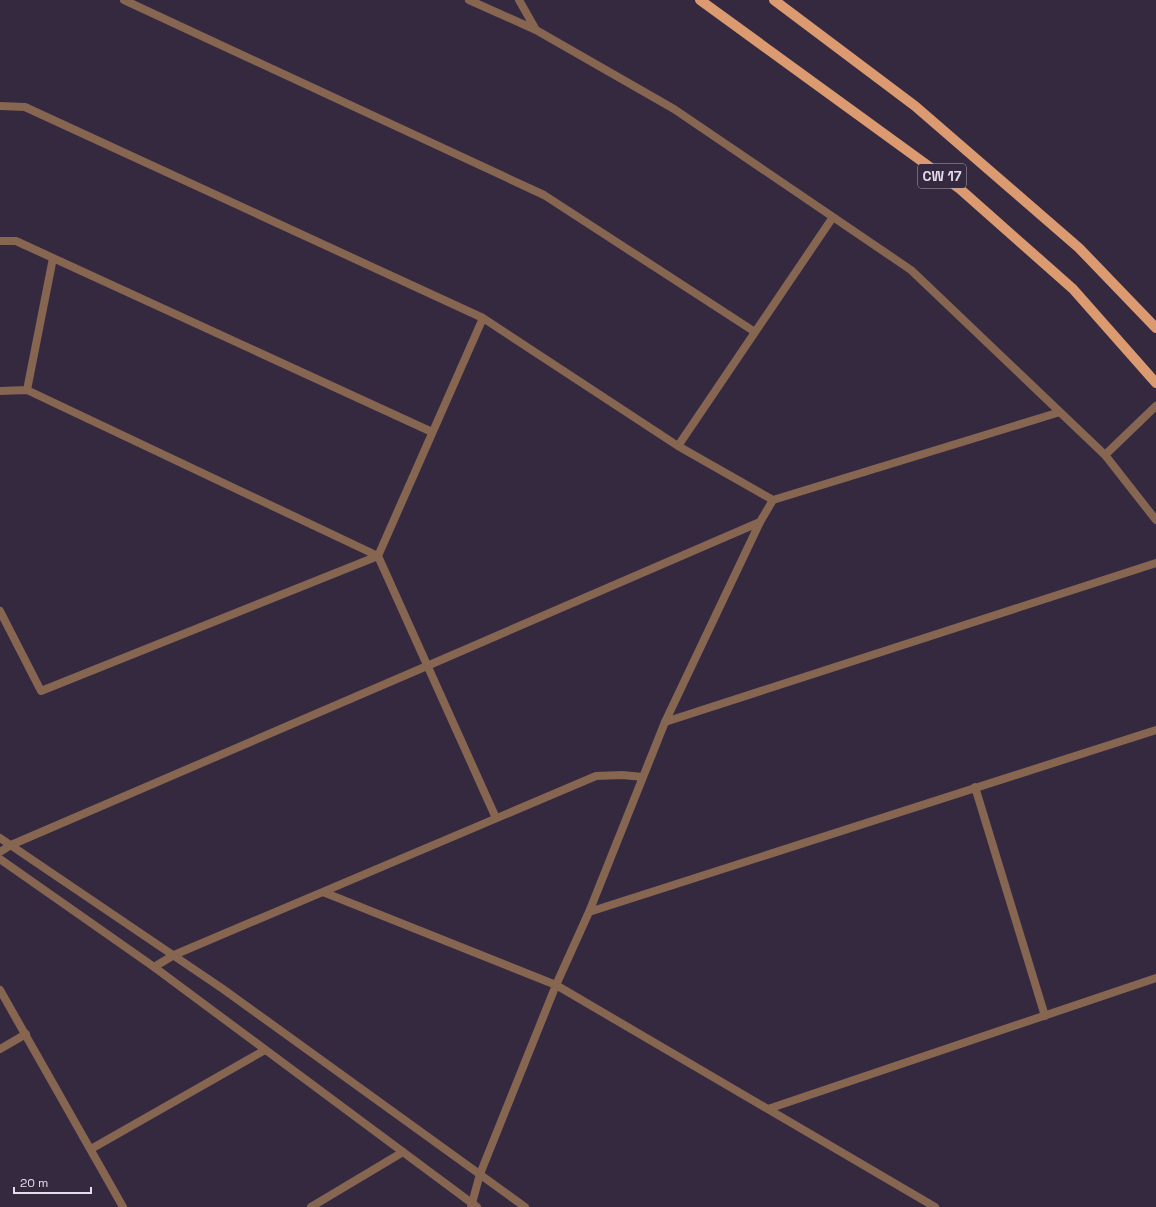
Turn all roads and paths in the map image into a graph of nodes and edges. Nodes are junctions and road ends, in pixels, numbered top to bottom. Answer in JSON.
{"nodes":[{"id":1,"x":124,"y":0,"type":"edge"},
{"id":2,"x":469,"y":0,"type":"edge"},
{"id":3,"x":519,"y":0,"type":"edge"},
{"id":4,"x":700,"y":0,"type":"edge"},
{"id":5,"x":774,"y":0,"type":"edge"},
{"id":6,"x":536,"y":30,"type":"junction"},
{"id":7,"x":0,"y":106,"type":"edge"},
{"id":8,"x":833,"y":217,"type":"junction"},
{"id":9,"x":0,"y":241,"type":"edge"},
{"id":10,"x":53,"y":258,"type":"junction"},
{"id":11,"x":483,"y":318,"type":"junction"},
{"id":12,"x":1156,"y":328,"type":"edge"},
{"id":13,"x":755,"y":332,"type":"junction"},
{"id":14,"x":1156,"y":383,"type":"edge"},
{"id":15,"x":28,"y":390,"type":"junction"},
{"id":16,"x":0,"y":391,"type":"edge"},
{"id":17,"x":1156,"y":406,"type":"edge"},
{"id":18,"x":1060,"y":412,"type":"junction"},
{"id":19,"x":432,"y":432,"type":"junction"},
{"id":20,"x":678,"y":446,"type":"junction"},
{"id":21,"x":1105,"y":455,"type":"junction"},
{"id":22,"x":773,"y":500,"type":"junction"},
{"id":23,"x":1156,"y":520,"type":"edge"},
{"id":24,"x":760,"y":522,"type":"junction"},
{"id":25,"x":378,"y":556,"type":"junction"},
{"id":26,"x":1156,"y":563,"type":"edge"},
{"id":27,"x":0,"y":611,"type":"edge"},
{"id":28,"x":427,"y":666,"type":"junction"},
{"id":29,"x":665,"y":722,"type":"junction"},
{"id":30,"x":1156,"y":730,"type":"edge"},
{"id":31,"x":643,"y":776,"type":"junction"},
{"id":32,"x":976,"y":787,"type":"junction"},
{"id":33,"x":496,"y":818,"type":"junction"},
{"id":34,"x":0,"y":838,"type":"edge"},
{"id":35,"x":10,"y":845,"type":"junction"},
{"id":36,"x":0,"y":852,"type":"edge"},
{"id":37,"x":0,"y":860,"type":"edge"},
{"id":38,"x":323,"y":892,"type":"junction"},
{"id":39,"x":589,"y":912,"type":"junction"},
{"id":40,"x":174,"y":955,"type":"junction"},
{"id":41,"x":154,"y":967,"type":"junction"},
{"id":42,"x":1156,"y":978,"type":"edge"},
{"id":43,"x":556,"y":985,"type":"junction"},
{"id":44,"x":0,"y":990,"type":"edge"},
{"id":45,"x":1044,"y":1016,"type":"junction"},
{"id":46,"x":26,"y":1034,"type":"junction"},
{"id":47,"x":0,"y":1049,"type":"edge"},
{"id":48,"x":265,"y":1050,"type":"junction"},
{"id":49,"x":768,"y":1109,"type":"junction"},
{"id":50,"x":91,"y":1149,"type":"junction"},
{"id":51,"x":403,"y":1152,"type":"junction"},
{"id":52,"x":480,"y":1174,"type":"junction"},
{"id":53,"x":473,"y":1206,"type":"edge"},
{"id":54,"x":123,"y":1207,"type":"edge"},
{"id":55,"x":311,"y":1207,"type":"edge"},
{"id":56,"x":525,"y":1207,"type":"edge"},
{"id":57,"x":935,"y":1207,"type":"edge"}],
"edges":[{"from":1,"to":13,"type":"street"},
{"from":2,"to":6,"type":"street"},
{"from":3,"to":6,"type":"street"},
{"from":4,"to":14,"type":"main road","number":"CW 17"},
{"from":5,"to":12,"type":"main road","number":"CW 17"},
{"from":6,"to":8,"type":"street"},
{"from":7,"to":11,"type":"street"},
{"from":8,"to":13,"type":"street"},
{"from":8,"to":18,"type":"street"},
{"from":9,"to":10,"type":"street"},
{"from":10,"to":15,"type":"street"},
{"from":10,"to":19,"type":"street"},
{"from":11,"to":19,"type":"street"},
{"from":11,"to":20,"type":"street"},
{"from":13,"to":20,"type":"street"},
{"from":15,"to":16,"type":"street"},
{"from":15,"to":25,"type":"street"},
{"from":17,"to":21,"type":"street"},
{"from":18,"to":21,"type":"street"},
{"from":18,"to":22,"type":"street"},
{"from":19,"to":25,"type":"street"},
{"from":20,"to":22,"type":"street"},
{"from":21,"to":23,"type":"street"},
{"from":22,"to":24,"type":"street"},
{"from":24,"to":28,"type":"street"},
{"from":24,"to":29,"type":"street"},
{"from":25,"to":27,"type":"street"},
{"from":25,"to":28,"type":"street"},
{"from":26,"to":29,"type":"street"},
{"from":28,"to":33,"type":"street"},
{"from":28,"to":35,"type":"street"},
{"from":29,"to":31,"type":"street"},
{"from":30,"to":32,"type":"street"},
{"from":31,"to":33,"type":"street"},
{"from":31,"to":39,"type":"street"},
{"from":32,"to":39,"type":"street"},
{"from":32,"to":45,"type":"street"},
{"from":33,"to":38,"type":"street"},
{"from":34,"to":35,"type":"street"},
{"from":35,"to":36,"type":"street"},
{"from":35,"to":40,"type":"street"},
{"from":37,"to":41,"type":"street"},
{"from":38,"to":40,"type":"street"},
{"from":38,"to":43,"type":"street"},
{"from":39,"to":43,"type":"street"},
{"from":40,"to":41,"type":"street"},
{"from":40,"to":52,"type":"street"},
{"from":41,"to":48,"type":"street"},
{"from":42,"to":45,"type":"street"},
{"from":43,"to":49,"type":"street"},
{"from":43,"to":52,"type":"street"},
{"from":44,"to":46,"type":"street"},
{"from":45,"to":49,"type":"street"},
{"from":46,"to":47,"type":"street"},
{"from":46,"to":50,"type":"street"},
{"from":48,"to":50,"type":"street"},
{"from":48,"to":51,"type":"street"},
{"from":49,"to":57,"type":"street"},
{"from":50,"to":54,"type":"street"},
{"from":51,"to":53,"type":"street"},
{"from":51,"to":55,"type":"street"},
{"from":52,"to":53,"type":"street"},
{"from":52,"to":56,"type":"street"}]}
